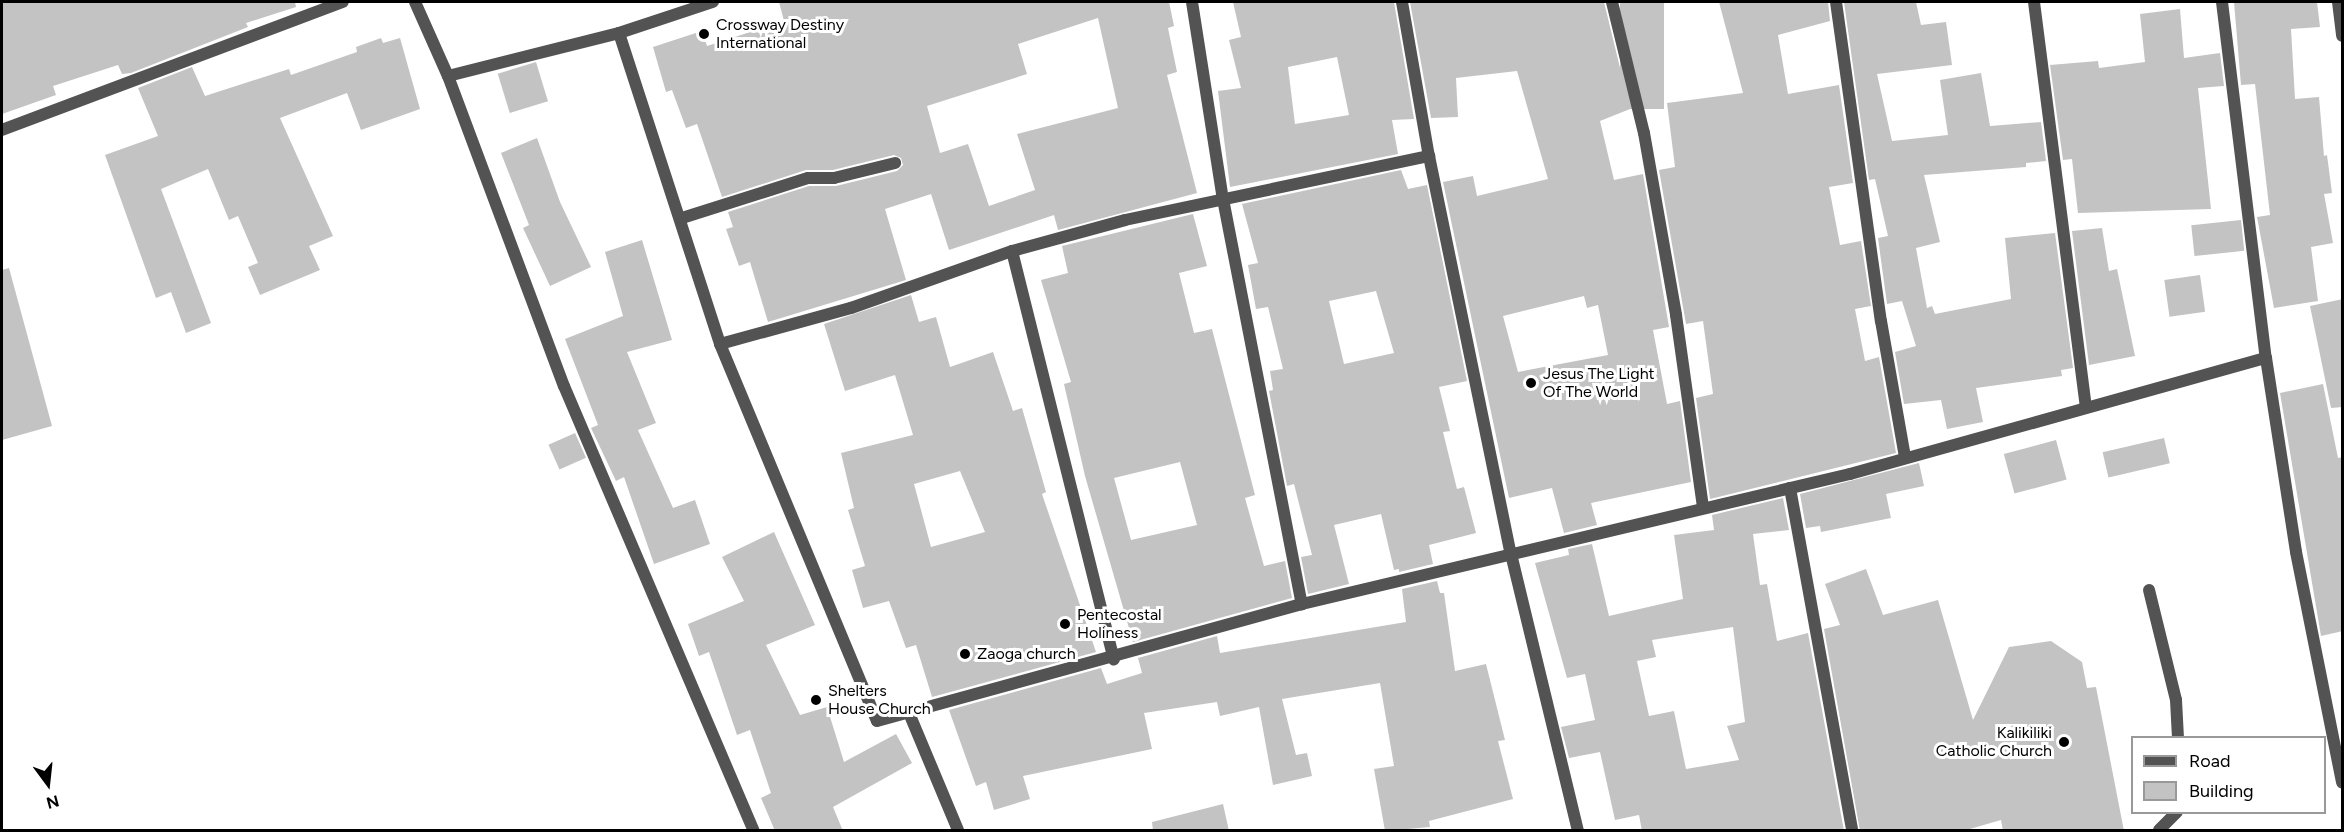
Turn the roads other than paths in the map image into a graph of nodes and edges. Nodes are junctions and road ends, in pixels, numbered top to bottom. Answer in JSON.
{"nodes":[{"id":1,"x":343,"y":2,"type":"edge"},
{"id":2,"x":415,"y":2,"type":"edge"},
{"id":3,"x":713,"y":2,"type":"edge"},
{"id":4,"x":1192,"y":2,"type":"edge"},
{"id":5,"x":1402,"y":2,"type":"edge"},
{"id":6,"x":1612,"y":2,"type":"edge"},
{"id":7,"x":1836,"y":2,"type":"edge"},
{"id":8,"x":2034,"y":2,"type":"edge"},
{"id":9,"x":2222,"y":2,"type":"edge"},
{"id":10,"x":2338,"y":2,"type":"edge"},
{"id":11,"x":619,"y":33,"type":"junction"},
{"id":12,"x":2343,"y":36,"type":"edge"},
{"id":13,"x":448,"y":76,"type":"junction"},
{"id":14,"x":2,"y":130,"type":"edge"},
{"id":15,"x":1429,"y":156,"type":"junction"},
{"id":16,"x":895,"y":163,"type":"dead end"},
{"id":17,"x":1223,"y":199,"type":"junction"},
{"id":18,"x":682,"y":218,"type":"junction"},
{"id":19,"x":1012,"y":251,"type":"junction"},
{"id":20,"x":720,"y":344,"type":"junction"},
{"id":21,"x":2266,"y":358,"type":"junction"},
{"id":22,"x":2086,"y":407,"type":"junction"},
{"id":23,"x":1905,"y":456,"type":"junction"},
{"id":24,"x":1790,"y":488,"type":"junction"},
{"id":25,"x":1703,"y":507,"type":"junction"},
{"id":26,"x":1511,"y":554,"type":"junction"},
{"id":27,"x":2149,"y":590,"type":"dead end"},
{"id":28,"x":1302,"y":604,"type":"junction"},
{"id":29,"x":1114,"y":659,"type":"junction"},
{"id":30,"x":909,"y":713,"type":"junction"},
{"id":31,"x":2178,"y":736,"type":"edge"},
{"id":32,"x":2343,"y":782,"type":"edge"},
{"id":33,"x":2176,"y":814,"type":"edge"},
{"id":34,"x":753,"y":831,"type":"edge"},
{"id":35,"x":958,"y":831,"type":"edge"},
{"id":36,"x":1578,"y":831,"type":"edge"},
{"id":37,"x":1852,"y":831,"type":"edge"},
{"id":38,"x":2159,"y":831,"type":"edge"}],
"edges":[{"from":1,"to":14,"type":"street"},
{"from":2,"to":13,"type":"street"},
{"from":3,"to":11,"type":"street"},
{"from":4,"to":17,"type":"street"},
{"from":5,"to":15,"type":"street"},
{"from":6,"to":25,"type":"street"},
{"from":7,"to":23,"type":"street"},
{"from":8,"to":22,"type":"street"},
{"from":9,"to":21,"type":"street"},
{"from":10,"to":12,"type":"street"},
{"from":11,"to":13,"type":"street"},
{"from":11,"to":18,"type":"street"},
{"from":13,"to":34,"type":"street"},
{"from":15,"to":17,"type":"street"},
{"from":15,"to":26,"type":"street"},
{"from":16,"to":18,"type":"street"},
{"from":17,"to":19,"type":"street"},
{"from":17,"to":28,"type":"street"},
{"from":18,"to":20,"type":"street"},
{"from":19,"to":20,"type":"street"},
{"from":19,"to":29,"type":"street"},
{"from":20,"to":30,"type":"street"},
{"from":21,"to":22,"type":"street"},
{"from":21,"to":32,"type":"street"},
{"from":22,"to":23,"type":"street"},
{"from":23,"to":24,"type":"street"},
{"from":24,"to":25,"type":"street"},
{"from":24,"to":37,"type":"street"},
{"from":25,"to":26,"type":"street"},
{"from":26,"to":28,"type":"street"},
{"from":26,"to":36,"type":"street"},
{"from":27,"to":31,"type":"street"},
{"from":28,"to":29,"type":"street"},
{"from":29,"to":30,"type":"street"},
{"from":30,"to":35,"type":"street"},
{"from":33,"to":38,"type":"street"}]}
